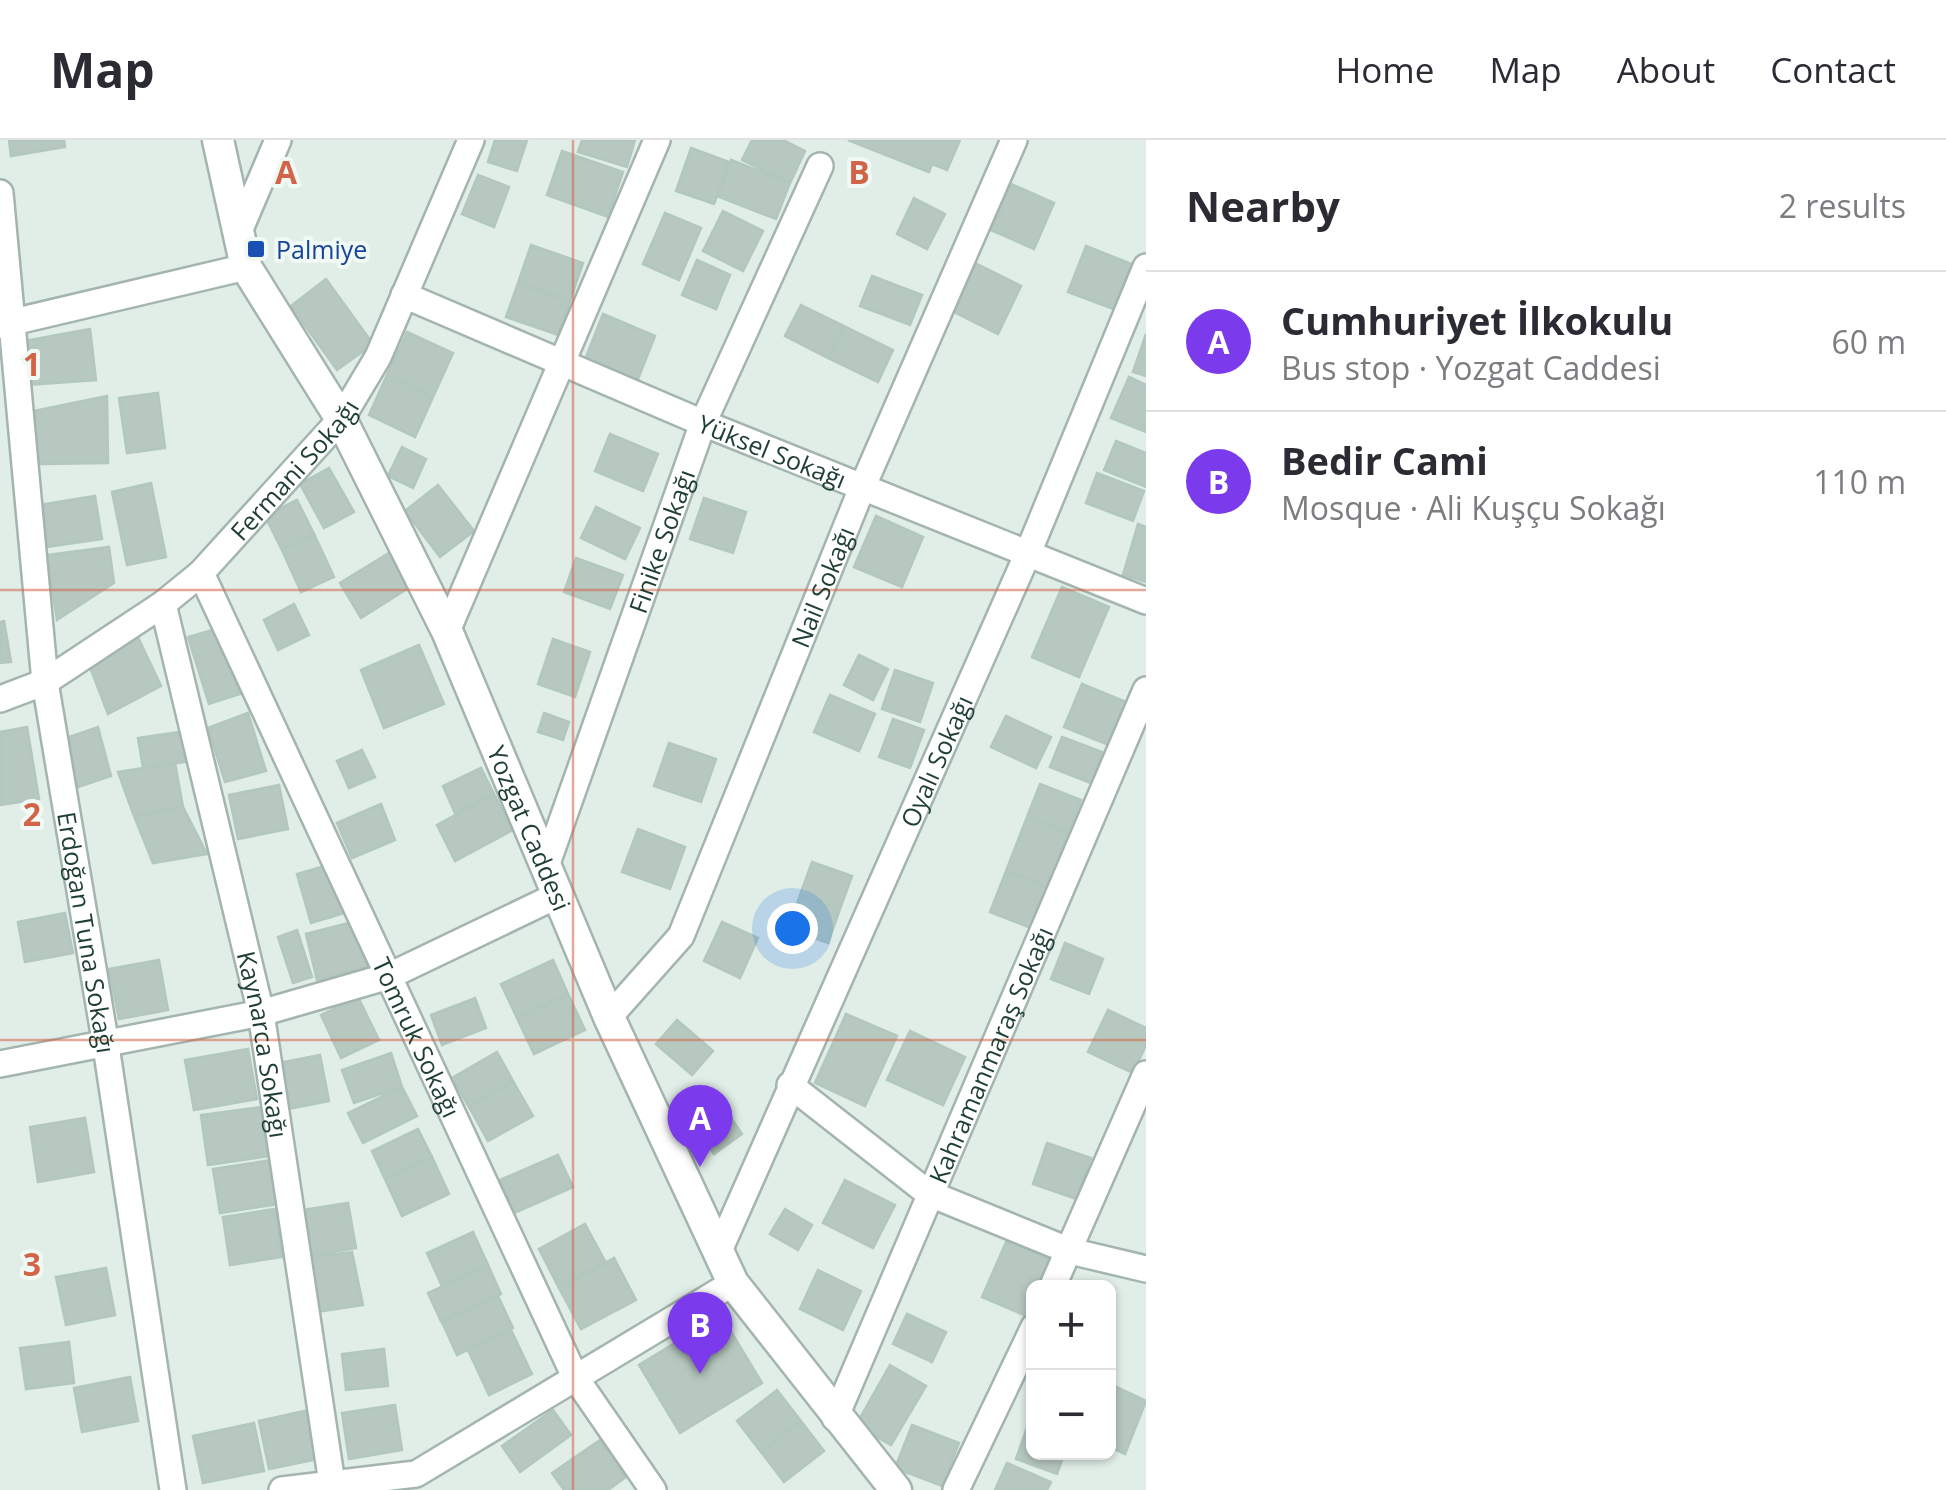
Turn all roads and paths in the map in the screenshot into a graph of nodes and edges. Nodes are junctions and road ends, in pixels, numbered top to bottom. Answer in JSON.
{"nodes":[{"id":1,"x":218,"y":140,"type":"edge"},
{"id":2,"x":278,"y":140,"type":"edge"},
{"id":3,"x":471,"y":140,"type":"edge"},
{"id":4,"x":657,"y":140,"type":"edge"},
{"id":5,"x":1014,"y":140,"type":"edge"},
{"id":6,"x":820,"y":166,"type":"dead end"},
{"id":7,"x":0,"y":193,"type":"edge"},
{"id":8,"x":240,"y":229,"type":"junction"},
{"id":9,"x":246,"y":267,"type":"junction"},
{"id":10,"x":1146,"y":268,"type":"edge"},
{"id":11,"x":404,"y":295,"type":"junction"},
{"id":12,"x":6,"y":324,"type":"edge"},
{"id":13,"x":565,"y":365,"type":"junction"},
{"id":14,"x":342,"y":419,"type":"junction"},
{"id":15,"x":703,"y":423,"type":"junction"},
{"id":16,"x":862,"y":488,"type":"junction"},
{"id":17,"x":1028,"y":553,"type":"junction"},
{"id":18,"x":200,"y":573,"type":"junction"},
{"id":19,"x":1146,"y":601,"type":"edge"},
{"id":20,"x":163,"y":604,"type":"junction"},
{"id":21,"x":447,"y":631,"type":"junction"},
{"id":22,"x":45,"y":682,"type":"junction"},
{"id":23,"x":1146,"y":690,"type":"edge"},
{"id":24,"x":0,"y":699,"type":"edge"},
{"id":25,"x":551,"y":882,"type":"junction"},
{"id":26,"x":389,"y":976,"type":"junction"},
{"id":27,"x":261,"y":1013,"type":"junction"},
{"id":28,"x":609,"y":1016,"type":"junction"},
{"id":29,"x":106,"y":1046,"type":"junction"},
{"id":30,"x":0,"y":1064,"type":"edge"},
{"id":31,"x":1146,"y":1074,"type":"edge"},
{"id":32,"x":790,"y":1085,"type":"junction"},
{"id":33,"x":928,"y":1193,"type":"junction"},
{"id":34,"x":1070,"y":1251,"type":"junction"},
{"id":35,"x":718,"y":1252,"type":"junction"},
{"id":36,"x":1146,"y":1269,"type":"edge"},
{"id":37,"x":1056,"y":1280,"type":"edge"},
{"id":38,"x":733,"y":1283,"type":"junction"},
{"id":39,"x":1026,"y":1344,"type":"edge"},
{"id":40,"x":575,"y":1376,"type":"junction"},
{"id":41,"x":835,"y":1418,"type":"junction"},
{"id":42,"x":422,"y":1482,"type":"edge"},
{"id":43,"x":332,"y":1486,"type":"edge"},
{"id":44,"x":173,"y":1490,"type":"edge"},
{"id":45,"x":282,"y":1490,"type":"edge"},
{"id":46,"x":653,"y":1490,"type":"edge"},
{"id":47,"x":896,"y":1490,"type":"edge"},
{"id":48,"x":956,"y":1490,"type":"edge"}],
"edges":[{"from":1,"to":8,"type":"street","name":"Yozgat Caddesi"},
{"from":2,"to":8,"type":"street"},
{"from":3,"to":11,"type":"street","name":"Fermani Sokağı"},
{"from":4,"to":13,"type":"street"},
{"from":5,"to":16,"type":"street","name":"Nail Sokağı"},
{"from":6,"to":15,"type":"street","name":"Finike Sokağı"},
{"from":7,"to":12,"type":"street","name":"Erdoğan Tuna Sokağı"},
{"from":8,"to":9,"type":"street","name":"Yozgat Caddesi"},
{"from":9,"to":12,"type":"street"},
{"from":9,"to":14,"type":"street","name":"Yozgat Caddesi"},
{"from":10,"to":17,"type":"street","name":"Oyalı Sokağı"},
{"from":11,"to":13,"type":"street","name":"Yüksel Sokağı"},
{"from":11,"to":14,"type":"street","name":"Fermani Sokağı"},
{"from":12,"to":22,"type":"street","name":"Erdoğan Tuna Sokağı"},
{"from":13,"to":15,"type":"street","name":"Yüksel Sokağı"},
{"from":13,"to":21,"type":"street"},
{"from":14,"to":18,"type":"street","name":"Fermani Sokağı"},
{"from":14,"to":21,"type":"street","name":"Yozgat Caddesi"},
{"from":15,"to":16,"type":"street","name":"Yüksel Sokağı"},
{"from":15,"to":25,"type":"street","name":"Finike Sokağı"},
{"from":16,"to":17,"type":"street","name":"Yüksel Sokağı"},
{"from":16,"to":28,"type":"street","name":"Nail Sokağı"},
{"from":17,"to":19,"type":"street","name":"Yüksel Sokağı"},
{"from":17,"to":32,"type":"street","name":"Oyalı Sokağı"},
{"from":18,"to":20,"type":"street","name":"Fermani Sokağı"},
{"from":18,"to":26,"type":"street","name":"Tomruk Sokağı"},
{"from":20,"to":22,"type":"street","name":"Fermani Sokağı"},
{"from":20,"to":27,"type":"street","name":"Kaynarca Sokağı"},
{"from":21,"to":25,"type":"street","name":"Yozgat Caddesi"},
{"from":22,"to":24,"type":"street","name":"Fermani Sokağı"},
{"from":22,"to":29,"type":"street","name":"Erdoğan Tuna Sokağı"},
{"from":23,"to":33,"type":"street","name":"Kahramanmaraş Sokağı"},
{"from":25,"to":26,"type":"street"},
{"from":25,"to":28,"type":"street","name":"Yozgat Caddesi"},
{"from":26,"to":27,"type":"street"},
{"from":26,"to":40,"type":"street","name":"Tomruk Sokağı"},
{"from":27,"to":29,"type":"street"},
{"from":27,"to":43,"type":"street","name":"Kaynarca Sokağı"},
{"from":28,"to":35,"type":"street","name":"Yozgat Caddesi"},
{"from":29,"to":30,"type":"street"},
{"from":29,"to":44,"type":"street","name":"Erdoğan Tuna Sokağı"},
{"from":31,"to":34,"type":"street"},
{"from":32,"to":33,"type":"street"},
{"from":32,"to":35,"type":"street","name":"Oyalı Sokağı"},
{"from":33,"to":34,"type":"street"},
{"from":33,"to":41,"type":"street","name":"Kahramanmaraş Sokağı"},
{"from":34,"to":36,"type":"street"},
{"from":34,"to":37,"type":"street"},
{"from":35,"to":38,"type":"street","name":"Yozgat Caddesi"},
{"from":38,"to":40,"type":"street"},
{"from":38,"to":41,"type":"street","name":"Yozgat Caddesi"},
{"from":39,"to":48,"type":"street"},
{"from":40,"to":42,"type":"street"},
{"from":40,"to":46,"type":"street","name":"Tomruk Sokağı"},
{"from":41,"to":47,"type":"street","name":"Yozgat Caddesi"},
{"from":42,"to":43,"type":"street"},
{"from":43,"to":45,"type":"street"}]}
